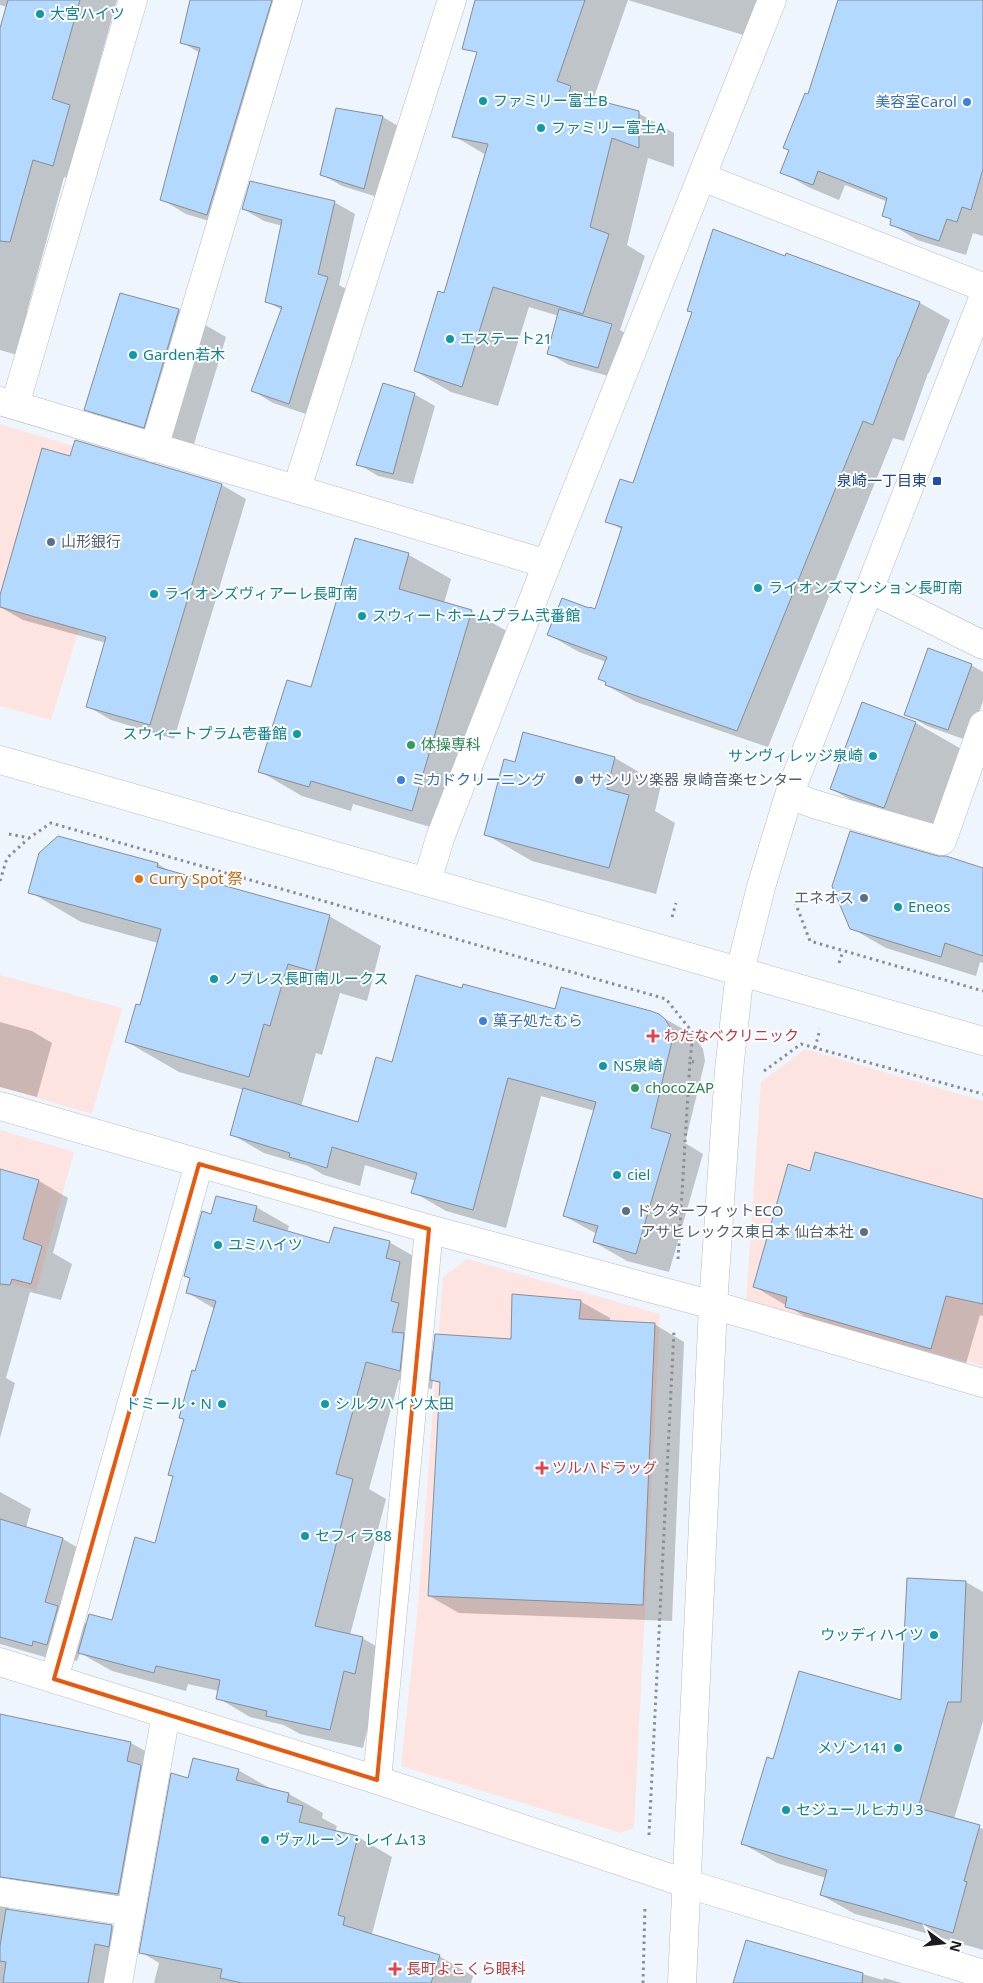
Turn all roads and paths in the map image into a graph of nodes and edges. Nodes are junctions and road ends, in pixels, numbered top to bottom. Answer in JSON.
{"nodes":[{"id":1,"x":133,"y":0,"type":"edge"},
{"id":2,"x":288,"y":0,"type":"edge"},
{"id":3,"x":452,"y":0,"type":"edge"},
{"id":4,"x":772,"y":0,"type":"edge"},
{"id":5,"x":702,"y":176,"type":"junction"},
{"id":6,"x":983,"y":287,"type":"edge"},
{"id":7,"x":983,"y":298,"type":"edge"},
{"id":8,"x":8,"y":403,"type":"edge"},
{"id":9,"x":154,"y":448,"type":"junction"},
{"id":10,"x":297,"y":488,"type":"junction"},
{"id":11,"x":547,"y":564,"type":"junction"},
{"id":12,"x":870,"y":589,"type":"junction"},
{"id":13,"x":983,"y":645,"type":"edge"},
{"id":14,"x":983,"y":726,"type":"edge"},
{"id":15,"x":2,"y":768,"type":"edge"},
{"id":16,"x":789,"y":794,"type":"junction"},
{"id":17,"x":9,"y":834,"type":"dead end"},
{"id":18,"x":29,"y":838,"type":"junction"},
{"id":19,"x":0,"y":881,"type":"edge"},
{"id":20,"x":427,"y":882,"type":"junction"},
{"id":21,"x":793,"y":897,"type":"dead end"},
{"id":22,"x":843,"y":951,"type":"junction"},
{"id":23,"x":838,"y":969,"type":"dead end"},
{"id":24,"x":740,"y":971,"type":"junction"},
{"id":25,"x":983,"y":991,"type":"edge"},
{"id":26,"x":821,"y":1027,"type":"dead end"},
{"id":27,"x":983,"y":1041,"type":"edge"},
{"id":28,"x":815,"y":1048,"type":"junction"},
{"id":29,"x":690,"y":1061,"type":"junction"},
{"id":30,"x":696,"y":1062,"type":"dead end"},
{"id":31,"x":758,"y":1076,"type":"dead end"},
{"id":32,"x":983,"y":1094,"type":"edge"},
{"id":33,"x":0,"y":1106,"type":"edge"},
{"id":34,"x":200,"y":1164,"type":"junction"},
{"id":35,"x":428,"y":1229,"type":"junction"},
{"id":36,"x":678,"y":1259,"type":"dead end"},
{"id":37,"x":713,"y":1306,"type":"junction"},
{"id":38,"x":674,"y":1325,"type":"dead end"},
{"id":39,"x":983,"y":1382,"type":"edge"},
{"id":40,"x":0,"y":1662,"type":"edge"},
{"id":41,"x":54,"y":1679,"type":"junction"},
{"id":42,"x":166,"y":1714,"type":"junction"},
{"id":43,"x":377,"y":1780,"type":"junction"},
{"id":44,"x":648,"y":1838,"type":"dead end"},
{"id":45,"x":688,"y":1884,"type":"junction"},
{"id":46,"x":0,"y":1892,"type":"edge"},
{"id":47,"x":646,"y":1898,"type":"dead end"},
{"id":48,"x":130,"y":1912,"type":"junction"},
{"id":49,"x":983,"y":1974,"type":"edge"},
{"id":50,"x":125,"y":1981,"type":"edge"},
{"id":51,"x":642,"y":1983,"type":"edge"},
{"id":52,"x":682,"y":1983,"type":"edge"}],
"edges":[{"from":1,"to":8,"type":"street"},
{"from":2,"to":9,"type":"street"},
{"from":3,"to":10,"type":"street"},
{"from":4,"to":5,"type":"street"},
{"from":5,"to":6,"type":"street"},
{"from":5,"to":11,"type":"street"},
{"from":7,"to":12,"type":"street"},
{"from":8,"to":9,"type":"street"},
{"from":9,"to":10,"type":"street"},
{"from":10,"to":11,"type":"street"},
{"from":11,"to":20,"type":"street"},
{"from":12,"to":13,"type":"street"},
{"from":12,"to":16,"type":"street"},
{"from":14,"to":16,"type":"street"},
{"from":15,"to":20,"type":"street"},
{"from":16,"to":24,"type":"street"},
{"from":17,"to":18,"type":"path"},
{"from":18,"to":19,"type":"path"},
{"from":18,"to":29,"type":"path"},
{"from":20,"to":24,"type":"street"},
{"from":21,"to":22,"type":"path"},
{"from":22,"to":23,"type":"path"},
{"from":22,"to":25,"type":"path"},
{"from":24,"to":27,"type":"street"},
{"from":24,"to":37,"type":"street"},
{"from":26,"to":28,"type":"path"},
{"from":28,"to":31,"type":"path"},
{"from":28,"to":32,"type":"path"},
{"from":29,"to":30,"type":"path"},
{"from":29,"to":36,"type":"path"},
{"from":33,"to":34,"type":"street"},
{"from":34,"to":35,"type":"street"},
{"from":34,"to":41,"type":"street"},
{"from":35,"to":37,"type":"street"},
{"from":35,"to":43,"type":"street"},
{"from":37,"to":39,"type":"street"},
{"from":37,"to":45,"type":"street"},
{"from":38,"to":44,"type":"path"},
{"from":40,"to":41,"type":"street"},
{"from":41,"to":42,"type":"street"},
{"from":42,"to":43,"type":"street"},
{"from":42,"to":48,"type":"street"},
{"from":43,"to":45,"type":"street"},
{"from":45,"to":49,"type":"street"},
{"from":45,"to":52,"type":"street"},
{"from":46,"to":48,"type":"street"},
{"from":47,"to":51,"type":"path"},
{"from":48,"to":50,"type":"street"}]}
